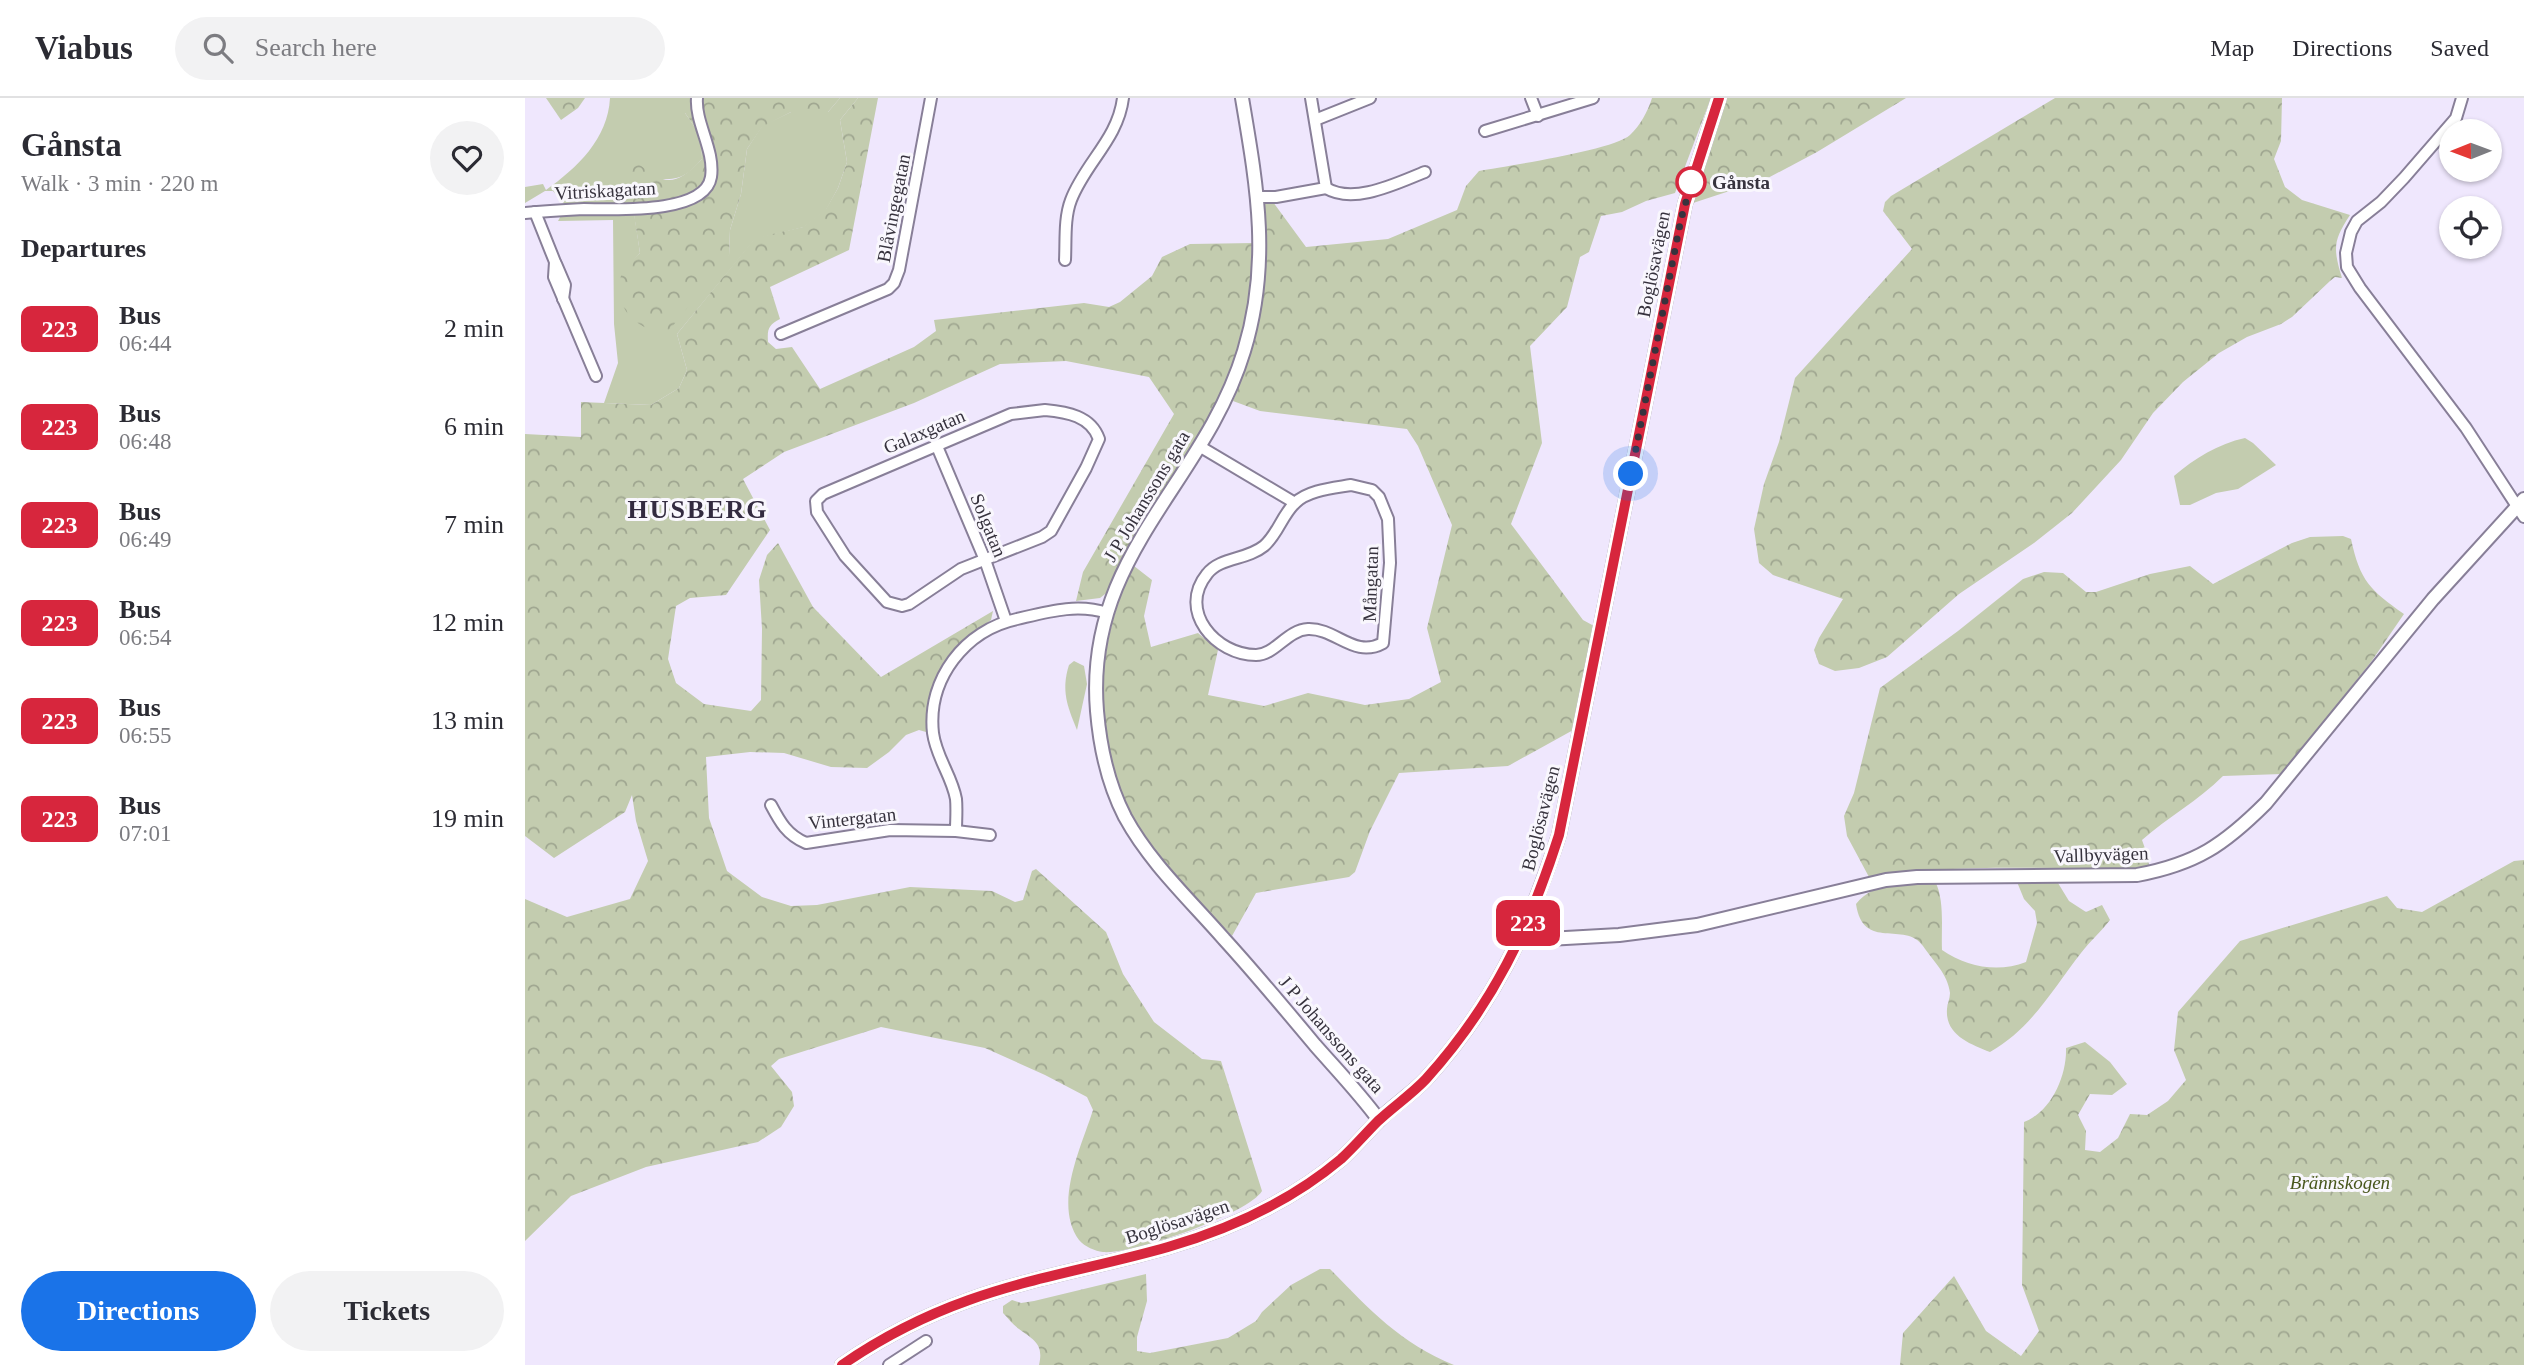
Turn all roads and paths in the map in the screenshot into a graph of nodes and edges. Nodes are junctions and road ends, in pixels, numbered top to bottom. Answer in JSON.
{"nodes":[{"id":1,"x":697,"y":98,"type":"edge"},
{"id":2,"x":931,"y":98,"type":"edge"},
{"id":3,"x":1123,"y":98,"type":"edge"},
{"id":4,"x":1242,"y":98,"type":"edge"},
{"id":5,"x":1311,"y":98,"type":"edge"},
{"id":6,"x":1370,"y":98,"type":"edge"},
{"id":7,"x":1531,"y":98,"type":"edge"},
{"id":8,"x":1593,"y":98,"type":"edge"},
{"id":9,"x":1719,"y":98,"type":"edge"},
{"id":10,"x":2462,"y":98,"type":"edge"},
{"id":11,"x":1538,"y":116,"type":"junction"},
{"id":12,"x":1315,"y":120,"type":"junction"},
{"id":13,"x":1485,"y":131,"type":"dead end"},
{"id":14,"x":1425,"y":172,"type":"dead end"},
{"id":15,"x":1326,"y":187,"type":"junction"},
{"id":16,"x":1257,"y":197,"type":"junction"},
{"id":17,"x":530,"y":212,"type":"edge"},
{"id":18,"x":1065,"y":260,"type":"dead end"},
{"id":19,"x":781,"y":334,"type":"dead end"},
{"id":20,"x":596,"y":376,"type":"dead end"},
{"id":21,"x":936,"y":444,"type":"junction"},
{"id":22,"x":1199,"y":446,"type":"junction"},
{"id":23,"x":1295,"y":503,"type":"junction"},
{"id":24,"x":2522,"y":507,"type":"edge"},
{"id":25,"x":985,"y":560,"type":"junction"},
{"id":26,"x":1107,"y":613,"type":"junction"},
{"id":27,"x":1006,"y":621,"type":"junction"},
{"id":28,"x":771,"y":805,"type":"dead end"},
{"id":29,"x":956,"y":831,"type":"junction"},
{"id":30,"x":990,"y":835,"type":"dead end"},
{"id":31,"x":1525,"y":931,"type":"junction"},
{"id":32,"x":1379,"y":1121,"type":"junction"},
{"id":33,"x":926,"y":1341,"type":"dead end"},
{"id":34,"x":842,"y":1365,"type":"edge"},
{"id":35,"x":888,"y":1365,"type":"edge"}],
"edges":[{"from":1,"to":17,"type":"street","name":"Vitriskagatan"},
{"from":2,"to":19,"type":"street","name":"Blåvingegatan"},
{"from":3,"to":18,"type":"street"},
{"from":4,"to":16,"type":"street","name":"J P Johanssons gata"},
{"from":5,"to":12,"type":"street"},
{"from":6,"to":12,"type":"street"},
{"from":7,"to":11,"type":"street"},
{"from":8,"to":11,"type":"street"},
{"from":9,"to":31,"type":"street","name":"Boglösavägen"},
{"from":10,"to":24,"type":"street"},
{"from":11,"to":13,"type":"street"},
{"from":12,"to":15,"type":"street"},
{"from":14,"to":15,"type":"street"},
{"from":15,"to":16,"type":"street"},
{"from":16,"to":22,"type":"street","name":"J P Johanssons gata"},
{"from":17,"to":20,"type":"street","name":"Vitriskagatan"},
{"from":21,"to":25,"type":"street","name":"Solgatan"},
{"from":21,"to":25,"type":"street","name":"Galaxgatan"},
{"from":21,"to":25,"type":"street","name":"Galaxgatan"},
{"from":22,"to":23,"type":"street"},
{"from":22,"to":26,"type":"street","name":"J P Johanssons gata"},
{"from":23,"to":23,"type":"street","name":"Mångatan"},
{"from":24,"to":31,"type":"street","name":"Vallbyvägen"},
{"from":25,"to":27,"type":"street","name":"Solgatan"},
{"from":26,"to":27,"type":"street"},
{"from":26,"to":32,"type":"street","name":"J P Johanssons gata"},
{"from":27,"to":29,"type":"street"},
{"from":28,"to":29,"type":"street","name":"Vintergatan"},
{"from":29,"to":30,"type":"street","name":"Vintergatan"},
{"from":31,"to":32,"type":"street","name":"Boglösavägen"},
{"from":32,"to":34,"type":"street","name":"Boglösavägen"},
{"from":33,"to":35,"type":"street"}]}
